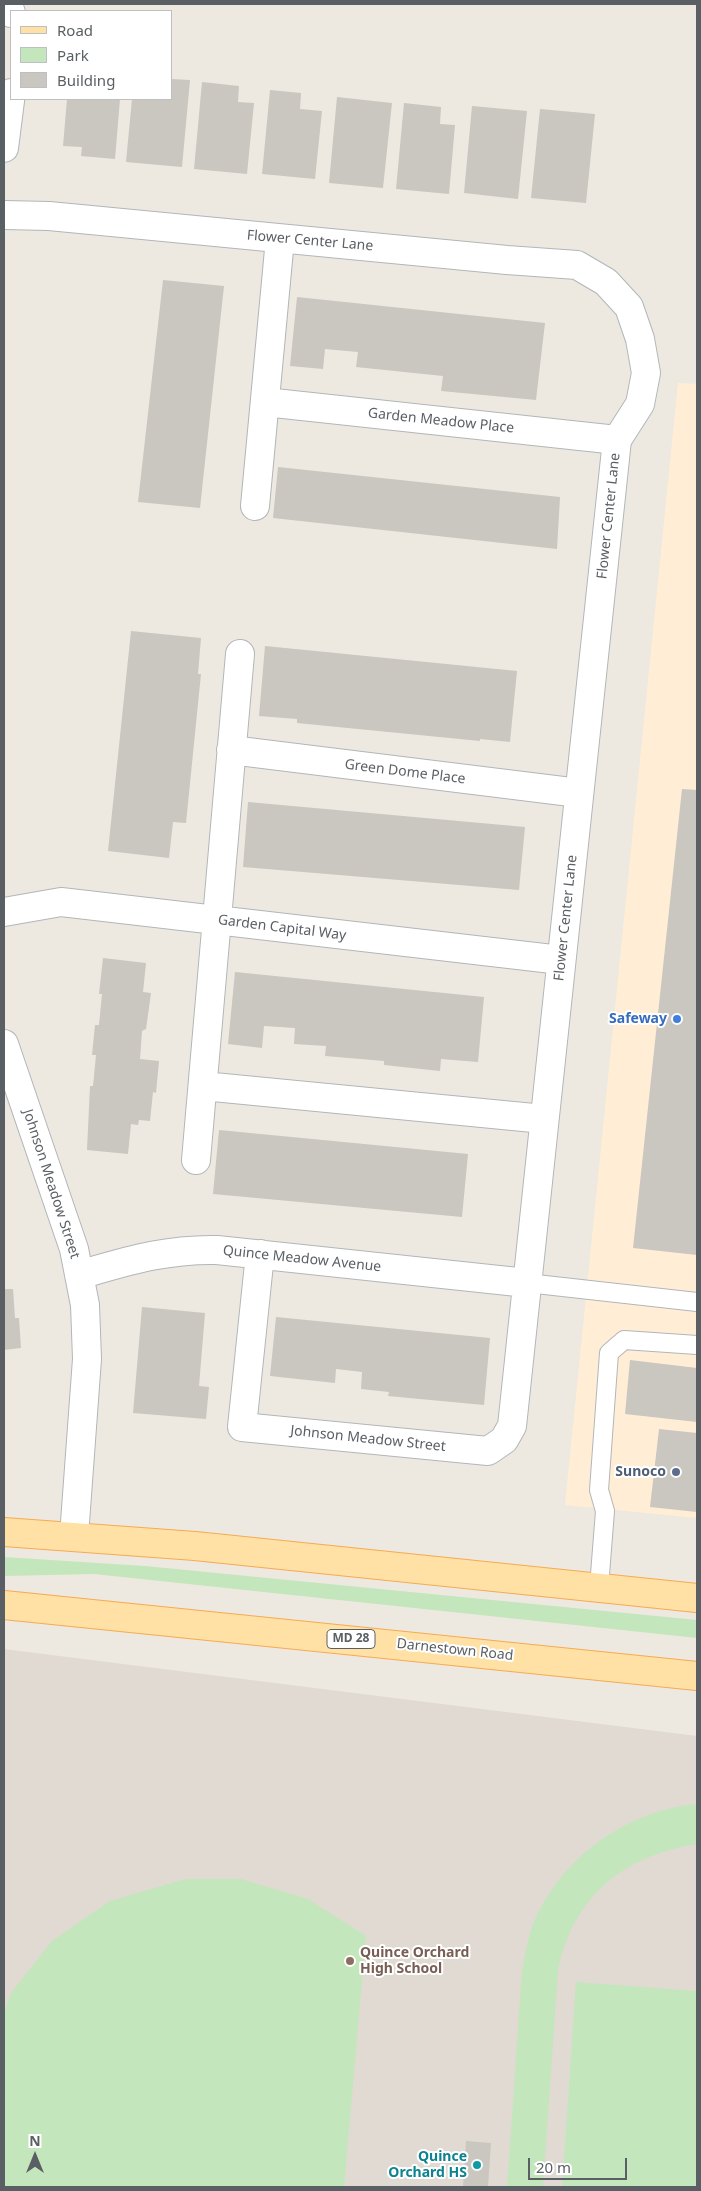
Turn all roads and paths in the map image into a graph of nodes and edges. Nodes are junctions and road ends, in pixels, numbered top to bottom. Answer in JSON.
{"nodes":[{"id":1,"x":10,"y":100,"type":"edge"},
{"id":2,"x":4,"y":148,"type":"edge"},
{"id":3,"x":4,"y":215,"type":"edge"},
{"id":4,"x":280,"y":239,"type":"junction"},
{"id":5,"x":265,"y":402,"type":"junction"},
{"id":6,"x":617,"y":440,"type":"junction"},
{"id":7,"x":255,"y":506,"type":"dead end"},
{"id":8,"x":240,"y":654,"type":"dead end"},
{"id":9,"x":231,"y":750,"type":"junction"},
{"id":10,"x":579,"y":793,"type":"junction"},
{"id":11,"x":4,"y":912,"type":"edge"},
{"id":12,"x":216,"y":920,"type":"junction"},
{"id":13,"x":561,"y":960,"type":"junction"},
{"id":14,"x":4,"y":1044,"type":"edge"},
{"id":15,"x":203,"y":1086,"type":"junction"},
{"id":16,"x":544,"y":1119,"type":"junction"},
{"id":17,"x":196,"y":1160,"type":"dead end"},
{"id":18,"x":260,"y":1254,"type":"junction"},
{"id":19,"x":79,"y":1275,"type":"junction"},
{"id":20,"x":527,"y":1283,"type":"junction"},
{"id":21,"x":697,"y":1302,"type":"edge"},
{"id":22,"x":697,"y":1345,"type":"edge"},
{"id":23,"x":4,"y":1532,"type":"edge"},
{"id":24,"x":74,"y":1536,"type":"junction"},
{"id":25,"x":599,"y":1587,"type":"junction"},
{"id":26,"x":697,"y":1598,"type":"edge"},
{"id":27,"x":4,"y":1604,"type":"edge"},
{"id":28,"x":697,"y":1676,"type":"edge"}],
"edges":[{"from":1,"to":2,"type":"street"},
{"from":3,"to":4,"type":"street","name":"Flower Center Lane"},
{"from":4,"to":5,"type":"street"},
{"from":4,"to":6,"type":"street","name":"Flower Center Lane"},
{"from":5,"to":6,"type":"street","name":"Garden Meadow Place"},
{"from":5,"to":7,"type":"street"},
{"from":6,"to":10,"type":"street","name":"Flower Center Lane"},
{"from":8,"to":9,"type":"street"},
{"from":9,"to":10,"type":"street","name":"Green Dome Place"},
{"from":9,"to":12,"type":"street"},
{"from":10,"to":13,"type":"street","name":"Flower Center Lane"},
{"from":11,"to":12,"type":"street","name":"Garden Capital Way"},
{"from":12,"to":13,"type":"street","name":"Garden Capital Way"},
{"from":12,"to":15,"type":"street"},
{"from":13,"to":16,"type":"street","name":"Flower Center Lane"},
{"from":14,"to":19,"type":"street","name":"Johnson Meadow Street"},
{"from":15,"to":16,"type":"street"},
{"from":15,"to":17,"type":"street"},
{"from":16,"to":20,"type":"street","name":"Flower Center Lane"},
{"from":18,"to":19,"type":"street","name":"Quince Meadow Avenue"},
{"from":18,"to":20,"type":"street","name":"Quince Meadow Avenue"},
{"from":18,"to":20,"type":"street","name":"Johnson Meadow Street"},
{"from":19,"to":24,"type":"street","name":"Johnson Meadow Street"},
{"from":20,"to":21,"type":"lane"},
{"from":22,"to":25,"type":"lane"},
{"from":23,"to":24,"type":"main road"},
{"from":24,"to":25,"type":"main road"},
{"from":25,"to":26,"type":"main road"},
{"from":27,"to":28,"type":"main road","name":"Darnestown Road","number":"MD 28"}]}
